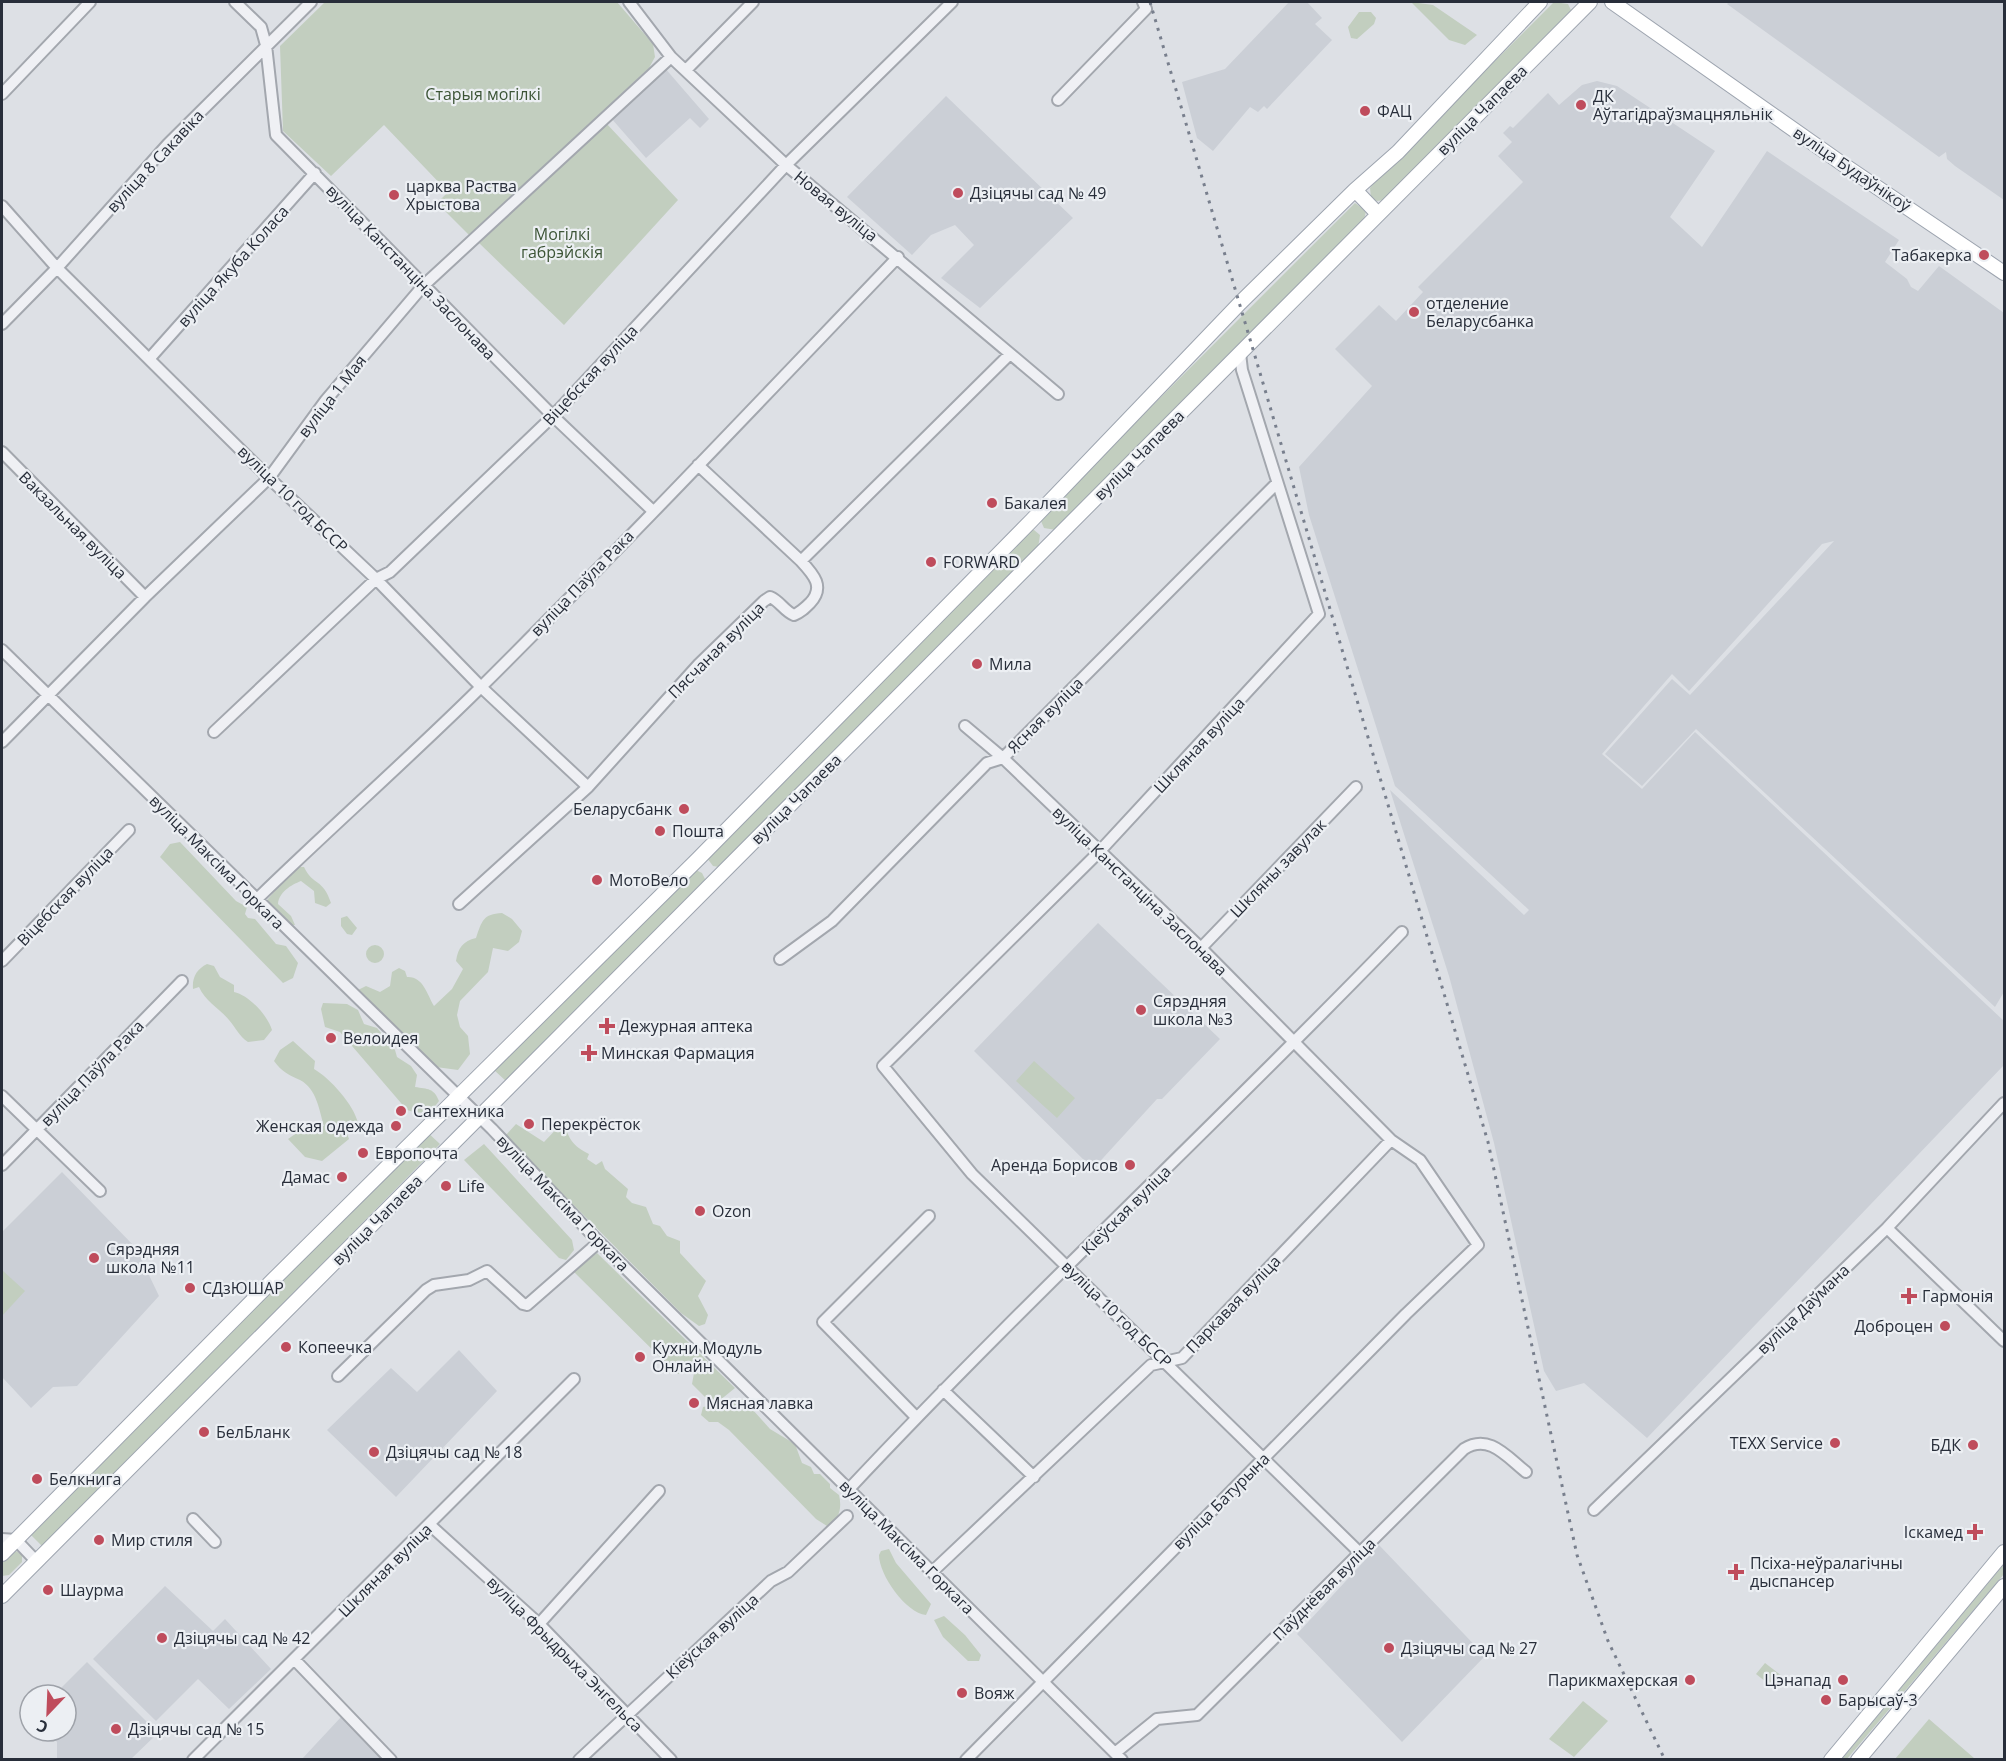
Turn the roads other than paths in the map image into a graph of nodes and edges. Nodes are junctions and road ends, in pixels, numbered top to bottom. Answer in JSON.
{"nodes":[{"id":1,"x":90,"y":2,"type":"edge"},
{"id":2,"x":235,"y":2,"type":"edge"},
{"id":3,"x":311,"y":2,"type":"edge"},
{"id":4,"x":629,"y":2,"type":"edge"},
{"id":5,"x":753,"y":2,"type":"edge"},
{"id":6,"x":952,"y":2,"type":"edge"},
{"id":7,"x":1540,"y":2,"type":"edge"},
{"id":8,"x":1590,"y":2,"type":"edge"},
{"id":9,"x":1612,"y":2,"type":"edge"},
{"id":10,"x":1145,"y":5,"type":"edge"},
{"id":11,"x":266,"y":45,"type":"junction"},
{"id":12,"x":671,"y":57,"type":"junction"},
{"id":13,"x":686,"y":70,"type":"junction"},
{"id":14,"x":2,"y":94,"type":"edge"},
{"id":15,"x":1058,"y":100,"type":"dead end"},
{"id":16,"x":786,"y":165,"type":"junction"},
{"id":17,"x":315,"y":173,"type":"junction"},
{"id":18,"x":1355,"y":189,"type":"junction"},
{"id":19,"x":2,"y":206,"type":"edge"},
{"id":20,"x":1378,"y":214,"type":"junction"},
{"id":21,"x":898,"y":257,"type":"junction"},
{"id":22,"x":57,"y":268,"type":"junction"},
{"id":23,"x":2004,"y":273,"type":"edge"},
{"id":24,"x":423,"y":286,"type":"junction"},
{"id":25,"x":2,"y":324,"type":"edge"},
{"id":26,"x":1239,"y":353,"type":"junction"},
{"id":27,"x":1009,"y":355,"type":"junction"},
{"id":28,"x":150,"y":358,"type":"junction"},
{"id":29,"x":1058,"y":394,"type":"dead end"},
{"id":30,"x":553,"y":416,"type":"junction"},
{"id":31,"x":2,"y":452,"type":"edge"},
{"id":32,"x":698,"y":465,"type":"junction"},
{"id":33,"x":269,"y":478,"type":"junction"},
{"id":34,"x":1276,"y":484,"type":"junction"},
{"id":35,"x":653,"y":511,"type":"junction"},
{"id":36,"x":801,"y":561,"type":"junction"},
{"id":37,"x":376,"y":579,"type":"junction"},
{"id":38,"x":145,"y":597,"type":"junction"},
{"id":39,"x":2,"y":650,"type":"edge"},
{"id":40,"x":481,"y":687,"type":"junction"},
{"id":41,"x":48,"y":696,"type":"junction"},
{"id":42,"x":965,"y":726,"type":"dead end"},
{"id":43,"x":214,"y":732,"type":"dead end"},
{"id":44,"x":2,"y":742,"type":"edge"},
{"id":45,"x":1003,"y":758,"type":"junction"},
{"id":46,"x":588,"y":787,"type":"junction"},
{"id":47,"x":1356,"y":787,"type":"dead end"},
{"id":48,"x":129,"y":830,"type":"dead end"},
{"id":49,"x":1099,"y":852,"type":"junction"},
{"id":50,"x":698,"y":859,"type":"junction"},
{"id":51,"x":717,"y":879,"type":"junction"},
{"id":52,"x":256,"y":900,"type":"junction"},
{"id":53,"x":459,"y":904,"type":"dead end"},
{"id":54,"x":1402,"y":932,"type":"dead end"},
{"id":55,"x":1201,"y":948,"type":"junction"},
{"id":56,"x":780,"y":959,"type":"dead end"},
{"id":57,"x":2,"y":961,"type":"edge"},
{"id":58,"x":182,"y":981,"type":"dead end"},
{"id":59,"x":1296,"y":1043,"type":"junction"},
{"id":60,"x":883,"y":1066,"type":"joint"},
{"id":61,"x":2,"y":1096,"type":"edge"},
{"id":62,"x":458,"y":1096,"type":"junction"},
{"id":63,"x":2004,"y":1103,"type":"edge"},
{"id":64,"x":480,"y":1118,"type":"junction"},
{"id":65,"x":36,"y":1130,"type":"junction"},
{"id":66,"x":1391,"y":1140,"type":"junction"},
{"id":67,"x":2,"y":1166,"type":"edge"},
{"id":68,"x":100,"y":1191,"type":"dead end"},
{"id":69,"x":929,"y":1216,"type":"dead end"},
{"id":70,"x":1887,"y":1228,"type":"junction"},
{"id":71,"x":599,"y":1242,"type":"junction"},
{"id":72,"x":1478,"y":1245,"type":"joint"},
{"id":73,"x":1069,"y":1266,"type":"junction"},
{"id":74,"x":2004,"y":1341,"type":"edge"},
{"id":75,"x":1166,"y":1361,"type":"junction"},
{"id":76,"x":338,"y":1376,"type":"dead end"},
{"id":77,"x":574,"y":1379,"type":"dead end"},
{"id":78,"x":943,"y":1390,"type":"junction"},
{"id":79,"x":916,"y":1417,"type":"junction"},
{"id":80,"x":1264,"y":1458,"type":"junction"},
{"id":81,"x":1526,"y":1472,"type":"dead end"},
{"id":82,"x":1034,"y":1477,"type":"junction"},
{"id":83,"x":849,"y":1489,"type":"junction"},
{"id":84,"x":659,"y":1491,"type":"dead end"},
{"id":85,"x":1594,"y":1510,"type":"dead end"},
{"id":86,"x":847,"y":1516,"type":"dead end"},
{"id":87,"x":193,"y":1519,"type":"dead end"},
{"id":88,"x":430,"y":1525,"type":"junction"},
{"id":89,"x":2,"y":1539,"type":"edge"},
{"id":90,"x":16,"y":1539,"type":"junction"},
{"id":91,"x":215,"y":1542,"type":"dead end"},
{"id":92,"x":2004,"y":1552,"type":"edge"},
{"id":93,"x":1360,"y":1553,"type":"junction"},
{"id":94,"x":2,"y":1554,"type":"edge"},
{"id":95,"x":37,"y":1562,"type":"junction"},
{"id":96,"x":932,"y":1572,"type":"junction"},
{"id":97,"x":2004,"y":1586,"type":"edge"},
{"id":98,"x":4,"y":1588,"type":"edge"},
{"id":99,"x":539,"y":1623,"type":"junction"},
{"id":100,"x":294,"y":1659,"type":"junction"},
{"id":101,"x":1043,"y":1682,"type":"junction"},
{"id":102,"x":626,"y":1714,"type":"junction"},
{"id":103,"x":1119,"y":1756,"type":"edge"},
{"id":104,"x":193,"y":1760,"type":"edge"},
{"id":105,"x":391,"y":1760,"type":"edge"},
{"id":106,"x":579,"y":1760,"type":"edge"},
{"id":107,"x":671,"y":1760,"type":"edge"},
{"id":108,"x":966,"y":1760,"type":"edge"},
{"id":109,"x":1831,"y":1760,"type":"edge"},
{"id":110,"x":1858,"y":1760,"type":"edge"}],
"edges":[{"from":1,"to":14,"type":"street"},
{"from":2,"to":11,"type":"street","name":"вуліца Канстанціна Заслонава"},
{"from":3,"to":11,"type":"street","name":"вуліца 8 Сакавіка"},
{"from":4,"to":12,"type":"street","name":"Новая вуліца"},
{"from":5,"to":13,"type":"street"},
{"from":6,"to":16,"type":"street","name":"Віцебская вуліца"},
{"from":7,"to":18,"type":"main road","name":"вуліца Чапаева"},
{"from":8,"to":20,"type":"main road","name":"вуліца Чапаева"},
{"from":9,"to":23,"type":"main road","name":"вуліца Будаўнікоў"},
{"from":10,"to":15,"type":"street"},
{"from":11,"to":17,"type":"street","name":"вуліца Канстанціна Заслонава"},
{"from":11,"to":22,"type":"street","name":"вуліца 8 Сакавіка"},
{"from":12,"to":13,"type":"street","name":"Новая вуліца"},
{"from":12,"to":24,"type":"street","name":"вуліца 1 Мая"},
{"from":13,"to":16,"type":"street","name":"Новая вуліца"},
{"from":16,"to":21,"type":"street","name":"Новая вуліца"},
{"from":16,"to":30,"type":"street","name":"Віцебская вуліца"},
{"from":17,"to":24,"type":"street","name":"вуліца Канстанціна Заслонава"},
{"from":17,"to":28,"type":"street","name":"вуліца Якуба Коласа"},
{"from":18,"to":20,"type":"main road"},
{"from":18,"to":50,"type":"main road","name":"вуліца Чапаева"},
{"from":19,"to":22,"type":"street","name":"вуліца 10 год БССР"},
{"from":20,"to":26,"type":"main road","name":"вуліца Чапаева"},
{"from":21,"to":27,"type":"street","name":"Новая вуліца"},
{"from":21,"to":32,"type":"street","name":"вуліца Паўла Рака"},
{"from":22,"to":25,"type":"street","name":"вуліца 8 Сакавіка"},
{"from":22,"to":28,"type":"street","name":"вуліца 10 год БССР"},
{"from":24,"to":30,"type":"street","name":"вуліца Канстанціна Заслонава"},
{"from":24,"to":33,"type":"street","name":"вуліца 1 Мая"},
{"from":26,"to":34,"type":"street","name":"Шкляная вуліца"},
{"from":26,"to":51,"type":"main road","name":"вуліца Чапаева"},
{"from":27,"to":29,"type":"street","name":"Новая вуліца"},
{"from":27,"to":36,"type":"street"},
{"from":28,"to":33,"type":"street","name":"вуліца 10 год БССР"},
{"from":30,"to":35,"type":"street","name":"вуліца Канстанціна Заслонава"},
{"from":30,"to":37,"type":"street","name":"Віцебская вуліца"},
{"from":31,"to":38,"type":"street","name":"Вакзальная вуліца"},
{"from":32,"to":35,"type":"street","name":"вуліца Паўла Рака"},
{"from":32,"to":36,"type":"street"},
{"from":33,"to":37,"type":"street","name":"вуліца 10 год БССР"},
{"from":33,"to":38,"type":"street","name":"вуліца 1 Мая"},
{"from":34,"to":45,"type":"street","name":"Ясная вуліца"},
{"from":34,"to":49,"type":"street","name":"Шкляная вуліца"},
{"from":35,"to":40,"type":"street","name":"вуліца Паўла Рака"},
{"from":36,"to":46,"type":"street","name":"Пясчаная вуліца"},
{"from":37,"to":40,"type":"street","name":"вуліца 10 год БССР"},
{"from":37,"to":43,"type":"street","name":"Віцебская вуліца"},
{"from":38,"to":41,"type":"street","name":"вуліца 1 Мая"},
{"from":39,"to":41,"type":"street","name":"вуліца Максіма Горкага"},
{"from":40,"to":46,"type":"street","name":"вуліца 10 год БССР"},
{"from":40,"to":52,"type":"street","name":"вуліца Паўла Рака"},
{"from":41,"to":44,"type":"street","name":"вуліца 1 Мая"},
{"from":41,"to":52,"type":"street","name":"вуліца Максіма Горкага"},
{"from":42,"to":45,"type":"street","name":"вуліца Канстанціна Заслонава"},
{"from":45,"to":49,"type":"street","name":"вуліца Канстанціна Заслонава"},
{"from":45,"to":56,"type":"street","name":"Ясная вуліца"},
{"from":46,"to":53,"type":"street","name":"Пясчаная вуліца"},
{"from":47,"to":55,"type":"street","name":"Шкляны завулак"},
{"from":48,"to":57,"type":"street","name":"Віцебская вуліца"},
{"from":49,"to":55,"type":"street","name":"вуліца Канстанціна Заслонава"},
{"from":49,"to":60,"type":"street","name":"Шкляная вуліца"},
{"from":50,"to":51,"type":"main road"},
{"from":50,"to":62,"type":"main road","name":"вуліца Чапаева"},
{"from":51,"to":64,"type":"main road","name":"вуліца Чапаева"},
{"from":52,"to":62,"type":"street","name":"вуліца Максіма Горкага"},
{"from":54,"to":59,"type":"street","name":"Кіеўская вуліца"},
{"from":55,"to":59,"type":"street","name":"вуліца Канстанціна Заслонава"},
{"from":58,"to":65,"type":"street","name":"вуліца Паўла Рака"},
{"from":59,"to":66,"type":"street","name":"вуліца Канстанціна Заслонава"},
{"from":59,"to":73,"type":"street","name":"Кіеўская вуліца"},
{"from":60,"to":73,"type":"street","name":"вуліца 10 год БССР"},
{"from":61,"to":65,"type":"street"},
{"from":62,"to":64,"type":"street","name":"вуліца Максіма Горкага"},
{"from":62,"to":90,"type":"main road","name":"вуліца Чапаева"},
{"from":63,"to":70,"type":"street","name":"вуліца Даўмана"},
{"from":64,"to":71,"type":"street","name":"вуліца Максіма Горкага"},
{"from":64,"to":95,"type":"main road","name":"вуліца Чапаева"},
{"from":65,"to":67,"type":"street","name":"вуліца Паўла Рака"},
{"from":65,"to":68,"type":"street"},
{"from":66,"to":72,"type":"street","name":"вуліца Канстанціна Заслонава"},
{"from":66,"to":75,"type":"street","name":"Паркавая вуліца"},
{"from":69,"to":79,"type":"street"},
{"from":70,"to":74,"type":"street"},
{"from":70,"to":85,"type":"street","name":"вуліца Даўмана"},
{"from":71,"to":76,"type":"street"},
{"from":71,"to":83,"type":"street","name":"вуліца Максіма Горкага"},
{"from":72,"to":80,"type":"street","name":"вуліца Батурына"},
{"from":73,"to":75,"type":"street","name":"вуліца 10 год БССР"},
{"from":73,"to":78,"type":"street","name":"Кіеўская вуліца"},
{"from":75,"to":80,"type":"street","name":"вуліца 10 год БССР"},
{"from":75,"to":82,"type":"street","name":"Паркавая вуліца"},
{"from":77,"to":88,"type":"street","name":"Шкляная вуліца"},
{"from":78,"to":79,"type":"street","name":"Кіеўская вуліца"},
{"from":78,"to":82,"type":"street"},
{"from":79,"to":83,"type":"street","name":"Кіеўская вуліца"},
{"from":80,"to":93,"type":"street","name":"вуліца 10 год БССР"},
{"from":80,"to":101,"type":"street","name":"вуліца Батурына"},
{"from":81,"to":93,"type":"street","name":"Паўднёвая вуліца"},
{"from":82,"to":96,"type":"street","name":"Паркавая вуліца"},
{"from":83,"to":96,"type":"street","name":"вуліца Максіма Горкага"},
{"from":84,"to":99,"type":"street"},
{"from":86,"to":102,"type":"street","name":"Кіеўская вуліца"},
{"from":87,"to":91,"type":"street"},
{"from":88,"to":99,"type":"street","name":"вуліца Фрыдрыха Энгельса"},
{"from":88,"to":100,"type":"street","name":"Шкляная вуліца"},
{"from":89,"to":90,"type":"street"},
{"from":90,"to":94,"type":"main road","name":"вуліца Чапаева"},
{"from":90,"to":95,"type":"street"},
{"from":92,"to":109,"type":"main road"},
{"from":93,"to":103,"type":"street","name":"Паўднёвая вуліца"},
{"from":95,"to":98,"type":"main road","name":"вуліца Чапаева"},
{"from":96,"to":101,"type":"street","name":"вуліца Максіма Горкага"},
{"from":97,"to":110,"type":"main road"},
{"from":99,"to":102,"type":"street","name":"вуліца Фрыдрыха Энгельса"},
{"from":100,"to":104,"type":"street","name":"Шкляная вуліца"},
{"from":100,"to":105,"type":"street"},
{"from":101,"to":103,"type":"street","name":"вуліца Максіма Горкага"},
{"from":101,"to":108,"type":"street","name":"вуліца Батурына"},
{"from":102,"to":106,"type":"street","name":"Кіеўская вуліца"},
{"from":102,"to":107,"type":"street","name":"вуліца Фрыдрыха Энгельса"}]}
